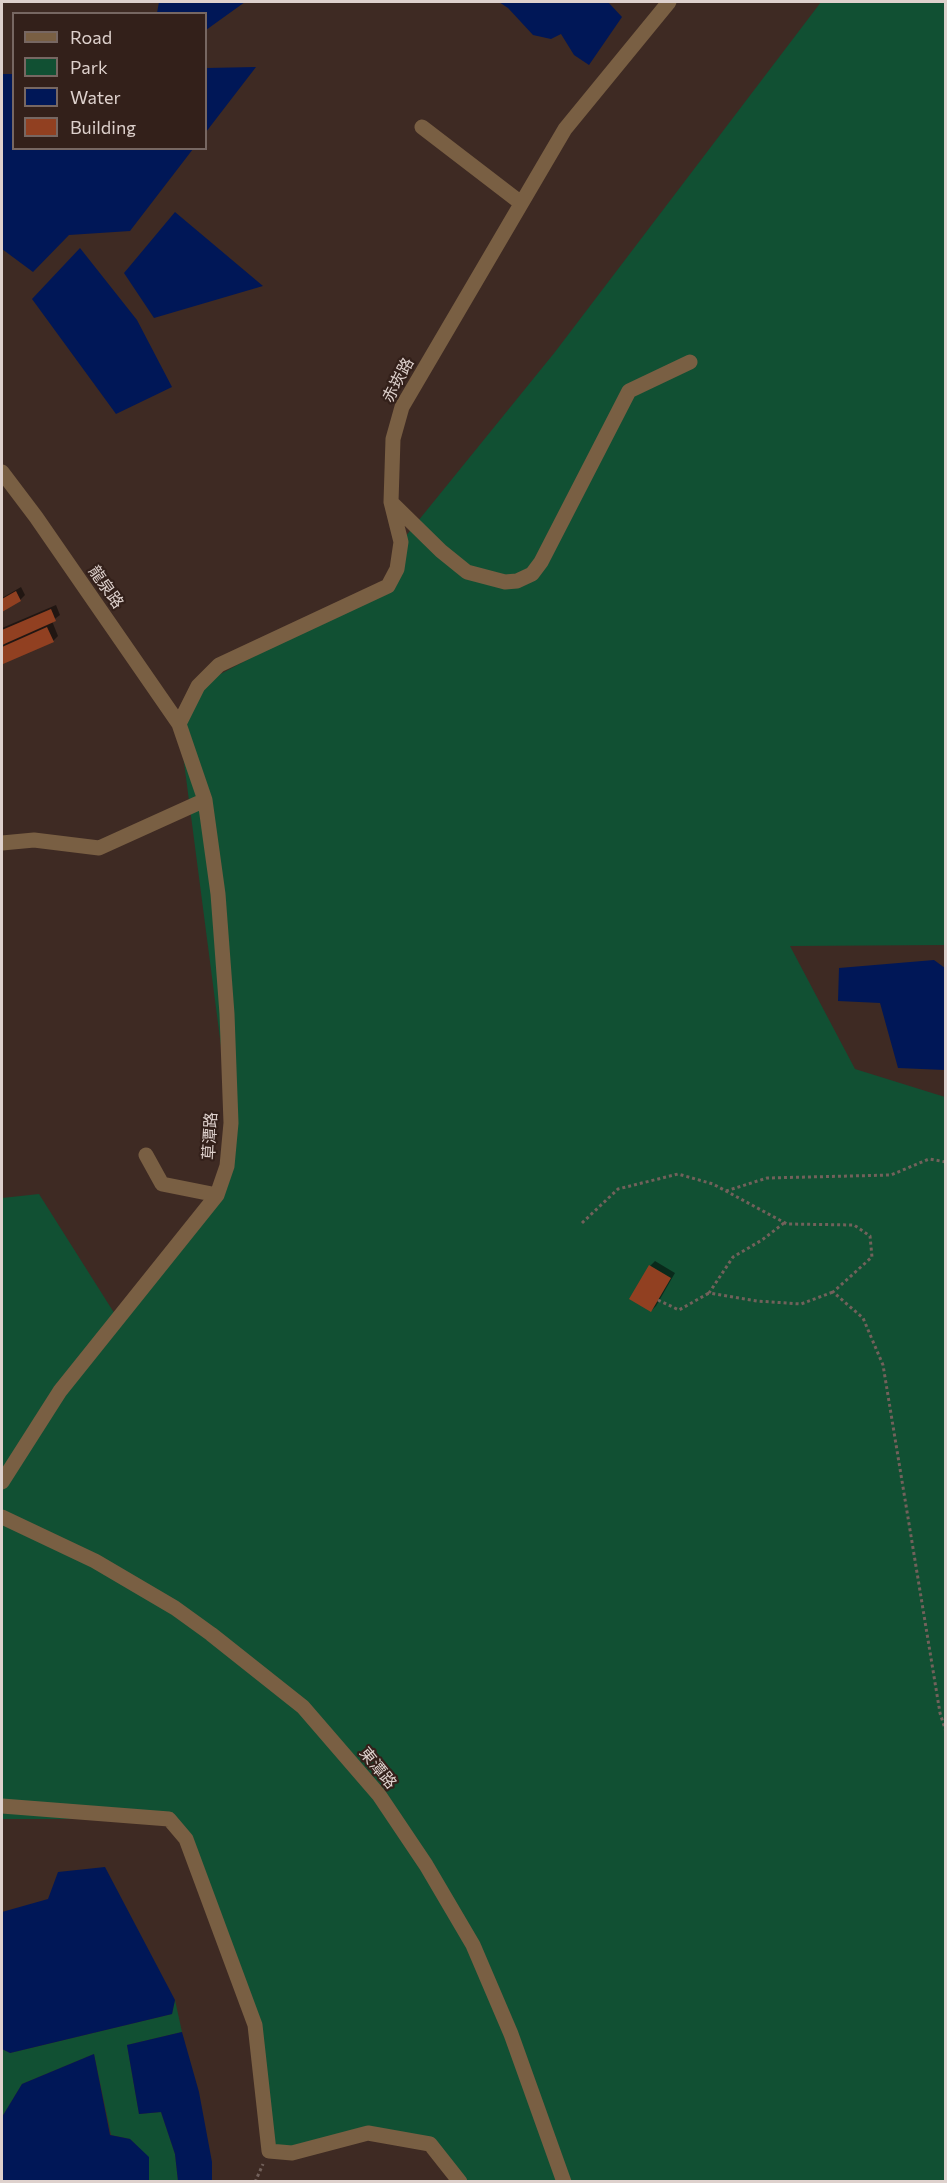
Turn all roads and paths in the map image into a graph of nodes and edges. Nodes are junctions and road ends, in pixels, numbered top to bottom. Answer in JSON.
{"nodes":[{"id":1,"x":669,"y":2,"type":"edge"},
{"id":2,"x":422,"y":127,"type":"dead end"},
{"id":3,"x":521,"y":202,"type":"junction"},
{"id":4,"x":690,"y":362,"type":"dead end"},
{"id":5,"x":2,"y":472,"type":"edge"},
{"id":6,"x":391,"y":502,"type":"junction"},
{"id":7,"x":179,"y":724,"type":"junction"},
{"id":8,"x":205,"y":800,"type":"junction"},
{"id":9,"x":2,"y":843,"type":"edge"},
{"id":10,"x":146,"y":1155,"type":"dead end"},
{"id":11,"x":945,"y":1162,"type":"edge"},
{"id":12,"x":726,"y":1191,"type":"junction"},
{"id":13,"x":217,"y":1195,"type":"junction"},
{"id":14,"x":582,"y":1223,"type":"dead end"},
{"id":15,"x":784,"y":1223,"type":"junction"},
{"id":16,"x":833,"y":1292,"type":"junction"},
{"id":17,"x":710,"y":1293,"type":"junction"},
{"id":18,"x":658,"y":1300,"type":"dead end"},
{"id":19,"x":2,"y":1482,"type":"edge"},
{"id":20,"x":2,"y":1517,"type":"edge"},
{"id":21,"x":945,"y":1732,"type":"edge"},
{"id":22,"x":2,"y":1806,"type":"edge"},
{"id":23,"x":460,"y":2181,"type":"edge"},
{"id":24,"x":564,"y":2181,"type":"edge"}],
"edges":[{"from":1,"to":3,"type":"street","name":"赤崁路"},
{"from":2,"to":3,"type":"street"},
{"from":3,"to":6,"type":"street","name":"赤崁路"},
{"from":4,"to":6,"type":"street"},
{"from":5,"to":7,"type":"street","name":"龍泉路"},
{"from":6,"to":7,"type":"street","name":"赤崁路"},
{"from":7,"to":8,"type":"street","name":"草潭路"},
{"from":8,"to":9,"type":"street"},
{"from":8,"to":13,"type":"street","name":"草潭路"},
{"from":10,"to":13,"type":"street"},
{"from":11,"to":12,"type":"path"},
{"from":12,"to":14,"type":"path"},
{"from":12,"to":15,"type":"path"},
{"from":13,"to":19,"type":"street","name":"草潭路"},
{"from":15,"to":16,"type":"path"},
{"from":15,"to":17,"type":"path"},
{"from":16,"to":17,"type":"path"},
{"from":16,"to":21,"type":"path"},
{"from":17,"to":18,"type":"path"},
{"from":20,"to":24,"type":"street","name":"東潭路"},
{"from":22,"to":23,"type":"street"}]}
